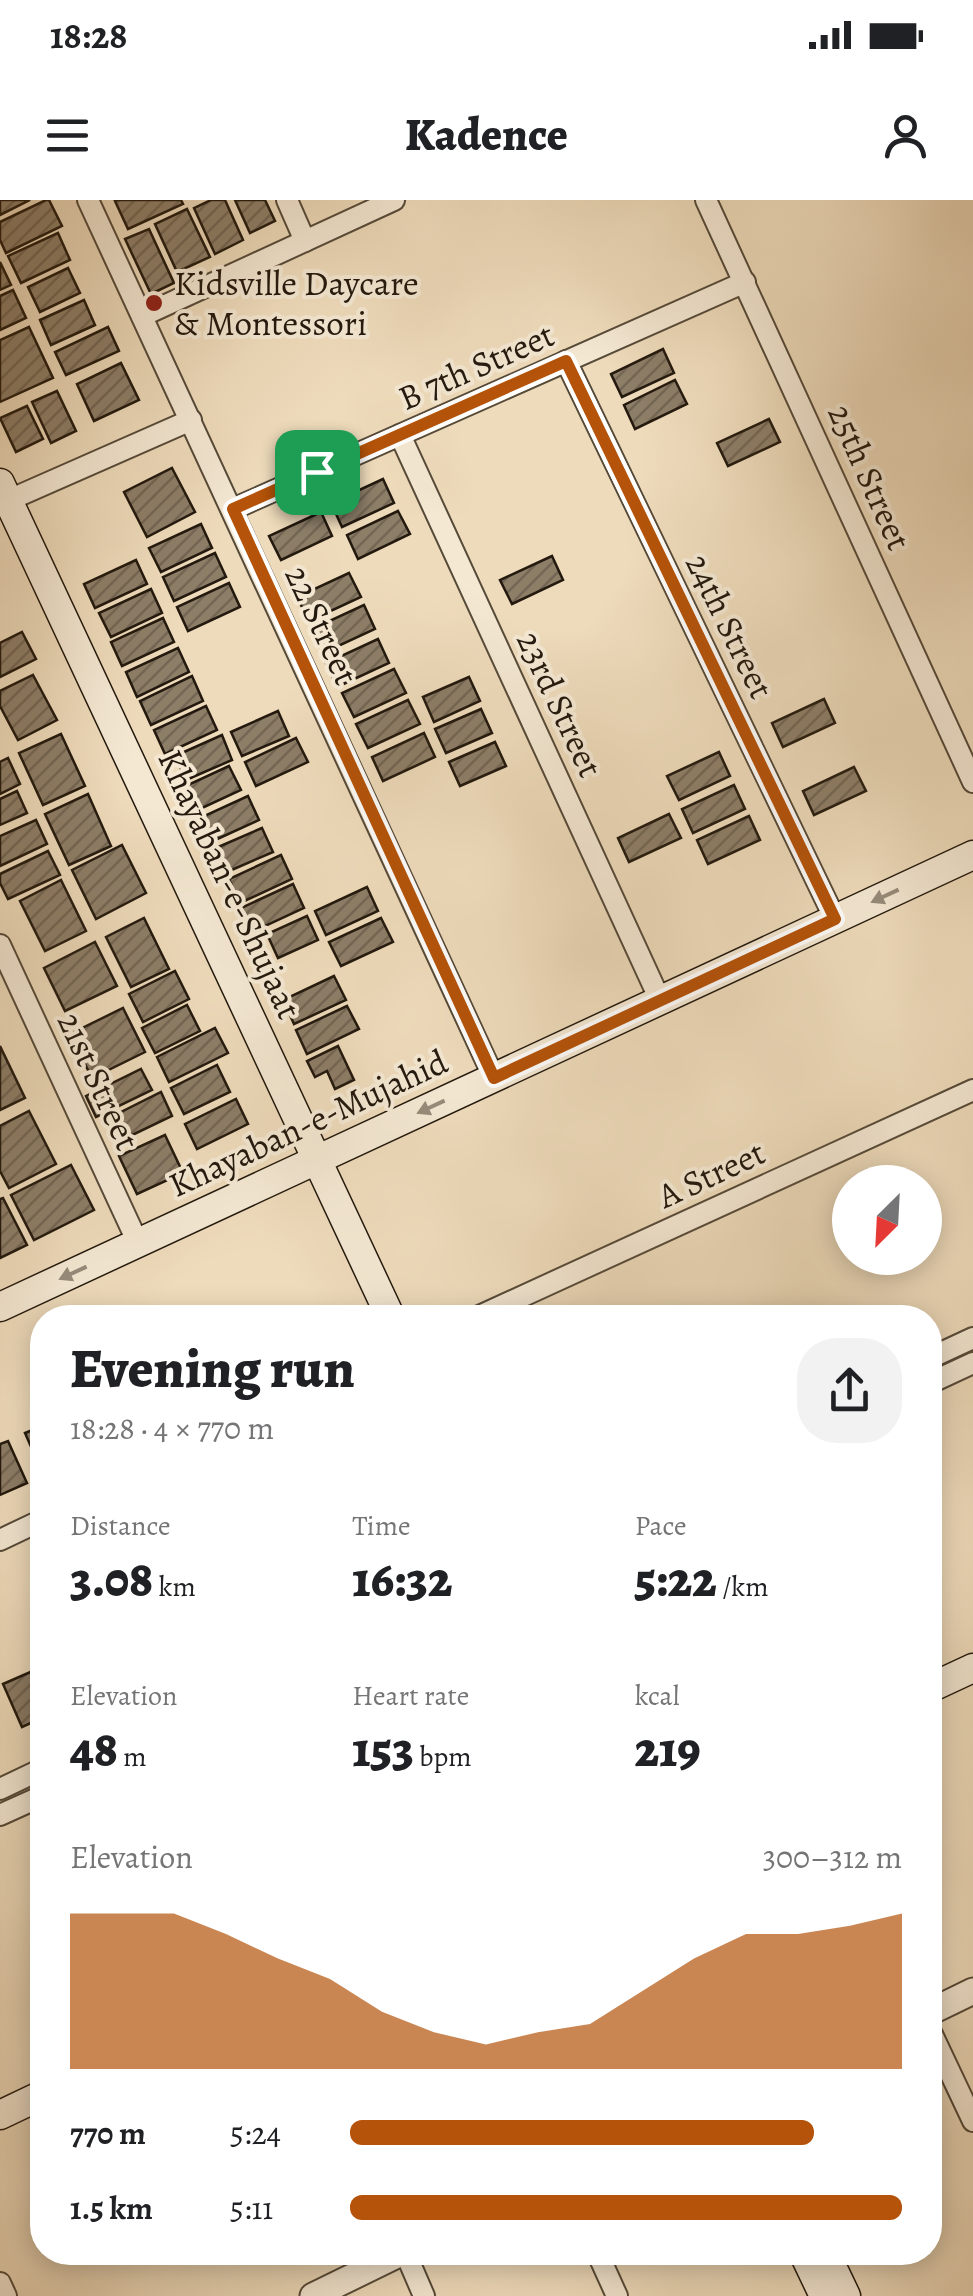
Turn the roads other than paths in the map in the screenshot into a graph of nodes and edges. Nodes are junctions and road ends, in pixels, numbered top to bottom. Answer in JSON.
{"nodes":[{"id":1,"x":88,"y":200,"type":"edge"},
{"id":2,"x":286,"y":200,"type":"edge"},
{"id":3,"x":394,"y":200,"type":"edge"},
{"id":4,"x":706,"y":200,"type":"edge"},
{"id":5,"x":305,"y":241,"type":"junction"},
{"id":6,"x":745,"y":282,"type":"junction"},
{"id":7,"x":142,"y":316,"type":"junction"},
{"id":8,"x":566,"y":361,"type":"junction"},
{"id":9,"x":191,"y":420,"type":"junction"},
{"id":10,"x":400,"y":435,"type":"junction"},
{"id":11,"x":2,"y":503,"type":"edge"},
{"id":12,"x":233,"y":509,"type":"junction"},
{"id":13,"x":973,"y":782,"type":"edge"},
{"id":14,"x":973,"y":855,"type":"edge"},
{"id":15,"x":835,"y":919,"type":"junction"},
{"id":16,"x":0,"y":945,"type":"edge"},
{"id":17,"x":660,"y":1000,"type":"junction"},
{"id":18,"x":494,"y":1078,"type":"junction"},
{"id":19,"x":973,"y":1090,"type":"edge"},
{"id":20,"x":310,"y":1164,"type":"junction"},
{"id":21,"x":138,"y":1243,"type":"junction"},
{"id":22,"x":365,"y":1305,"type":"edge"},
{"id":23,"x":383,"y":1305,"type":"edge"},
{"id":24,"x":503,"y":1305,"type":"edge"},
{"id":25,"x":0,"y":1307,"type":"edge"},
{"id":26,"x":973,"y":1338,"type":"edge"},
{"id":27,"x":942,"y":1352,"type":"edge"},
{"id":28,"x":973,"y":1363,"type":"edge"},
{"id":29,"x":942,"y":1377,"type":"edge"},
{"id":30,"x":30,"y":1526,"type":"edge"},
{"id":31,"x":0,"y":1540,"type":"edge"},
{"id":32,"x":973,"y":1668,"type":"edge"},
{"id":33,"x":942,"y":1682,"type":"edge"},
{"id":34,"x":30,"y":1775,"type":"edge"},
{"id":35,"x":0,"y":1789,"type":"edge"},
{"id":36,"x":30,"y":1801,"type":"edge"},
{"id":37,"x":0,"y":1815,"type":"edge"},
{"id":38,"x":973,"y":1992,"type":"edge"},
{"id":39,"x":942,"y":2006,"type":"edge"},
{"id":40,"x":942,"y":2055,"type":"edge"},
{"id":41,"x":30,"y":2100,"type":"edge"},
{"id":42,"x":0,"y":2114,"type":"edge"},
{"id":43,"x":973,"y":2121,"type":"edge"},
{"id":44,"x":377,"y":2265,"type":"edge"},
{"id":45,"x":410,"y":2265,"type":"edge"},
{"id":46,"x":603,"y":2265,"type":"edge"},
{"id":47,"x":809,"y":2265,"type":"edge"},
{"id":48,"x":832,"y":2265,"type":"edge"},
{"id":49,"x":0,"y":2284,"type":"edge"},
{"id":50,"x":6,"y":2296,"type":"edge"},
{"id":51,"x":314,"y":2296,"type":"edge"},
{"id":52,"x":424,"y":2296,"type":"edge"},
{"id":53,"x":618,"y":2296,"type":"edge"},
{"id":54,"x":824,"y":2296,"type":"edge"},
{"id":55,"x":846,"y":2296,"type":"edge"}],
"edges":[{"from":1,"to":7,"type":"street","name":"22 Street"},
{"from":2,"to":5,"type":"street"},
{"from":3,"to":5,"type":"street"},
{"from":4,"to":6,"type":"street","name":"25th Street"},
{"from":5,"to":7,"type":"street"},
{"from":6,"to":8,"type":"street","name":"B 7th Street"},
{"from":6,"to":13,"type":"street","name":"25th Street"},
{"from":7,"to":9,"type":"street","name":"22 Street"},
{"from":8,"to":10,"type":"street","name":"B 7th Street"},
{"from":8,"to":15,"type":"street","name":"24th Street"},
{"from":9,"to":11,"type":"street"},
{"from":9,"to":12,"type":"street","name":"22 Street"},
{"from":10,"to":12,"type":"street","name":"B 7th Street"},
{"from":10,"to":17,"type":"street","name":"23rd Street"},
{"from":11,"to":20,"type":"main road","name":"Khayaban-e-Shujaat"},
{"from":12,"to":18,"type":"street","name":"22 Street"},
{"from":14,"to":15,"type":"main road","name":"Khayaban-e-Mujahid","one_way":true},
{"from":15,"to":17,"type":"main road","name":"Khayaban-e-Mujahid"},
{"from":16,"to":21,"type":"street","name":"21st Street"},
{"from":17,"to":18,"type":"main road","name":"Khayaban-e-Mujahid"},
{"from":18,"to":20,"type":"main road","name":"Khayaban-e-Mujahid","one_way":true},
{"from":19,"to":24,"type":"street","name":"A Street"},
{"from":20,"to":21,"type":"main road","name":"Khayaban-e-Mujahid"},
{"from":20,"to":22,"type":"main road","name":"Khayaban-e-Shujaat"},
{"from":20,"to":23,"type":"main road","name":"Khayaban-e-Shujaat"},
{"from":21,"to":25,"type":"main road","name":"Khayaban-e-Mujahid","one_way":true},
{"from":26,"to":27,"type":"street"},
{"from":28,"to":29,"type":"street"},
{"from":30,"to":31,"type":"street"},
{"from":32,"to":33,"type":"main road"},
{"from":34,"to":35,"type":"street"},
{"from":36,"to":37,"type":"street"},
{"from":38,"to":39,"type":"street"},
{"from":40,"to":43,"type":"street"},
{"from":41,"to":42,"type":"main road"},
{"from":44,"to":51,"type":"street"},
{"from":45,"to":52,"type":"street"},
{"from":46,"to":53,"type":"street"},
{"from":47,"to":54,"type":"main road"},
{"from":48,"to":55,"type":"main road"},
{"from":49,"to":50,"type":"street"}]}
